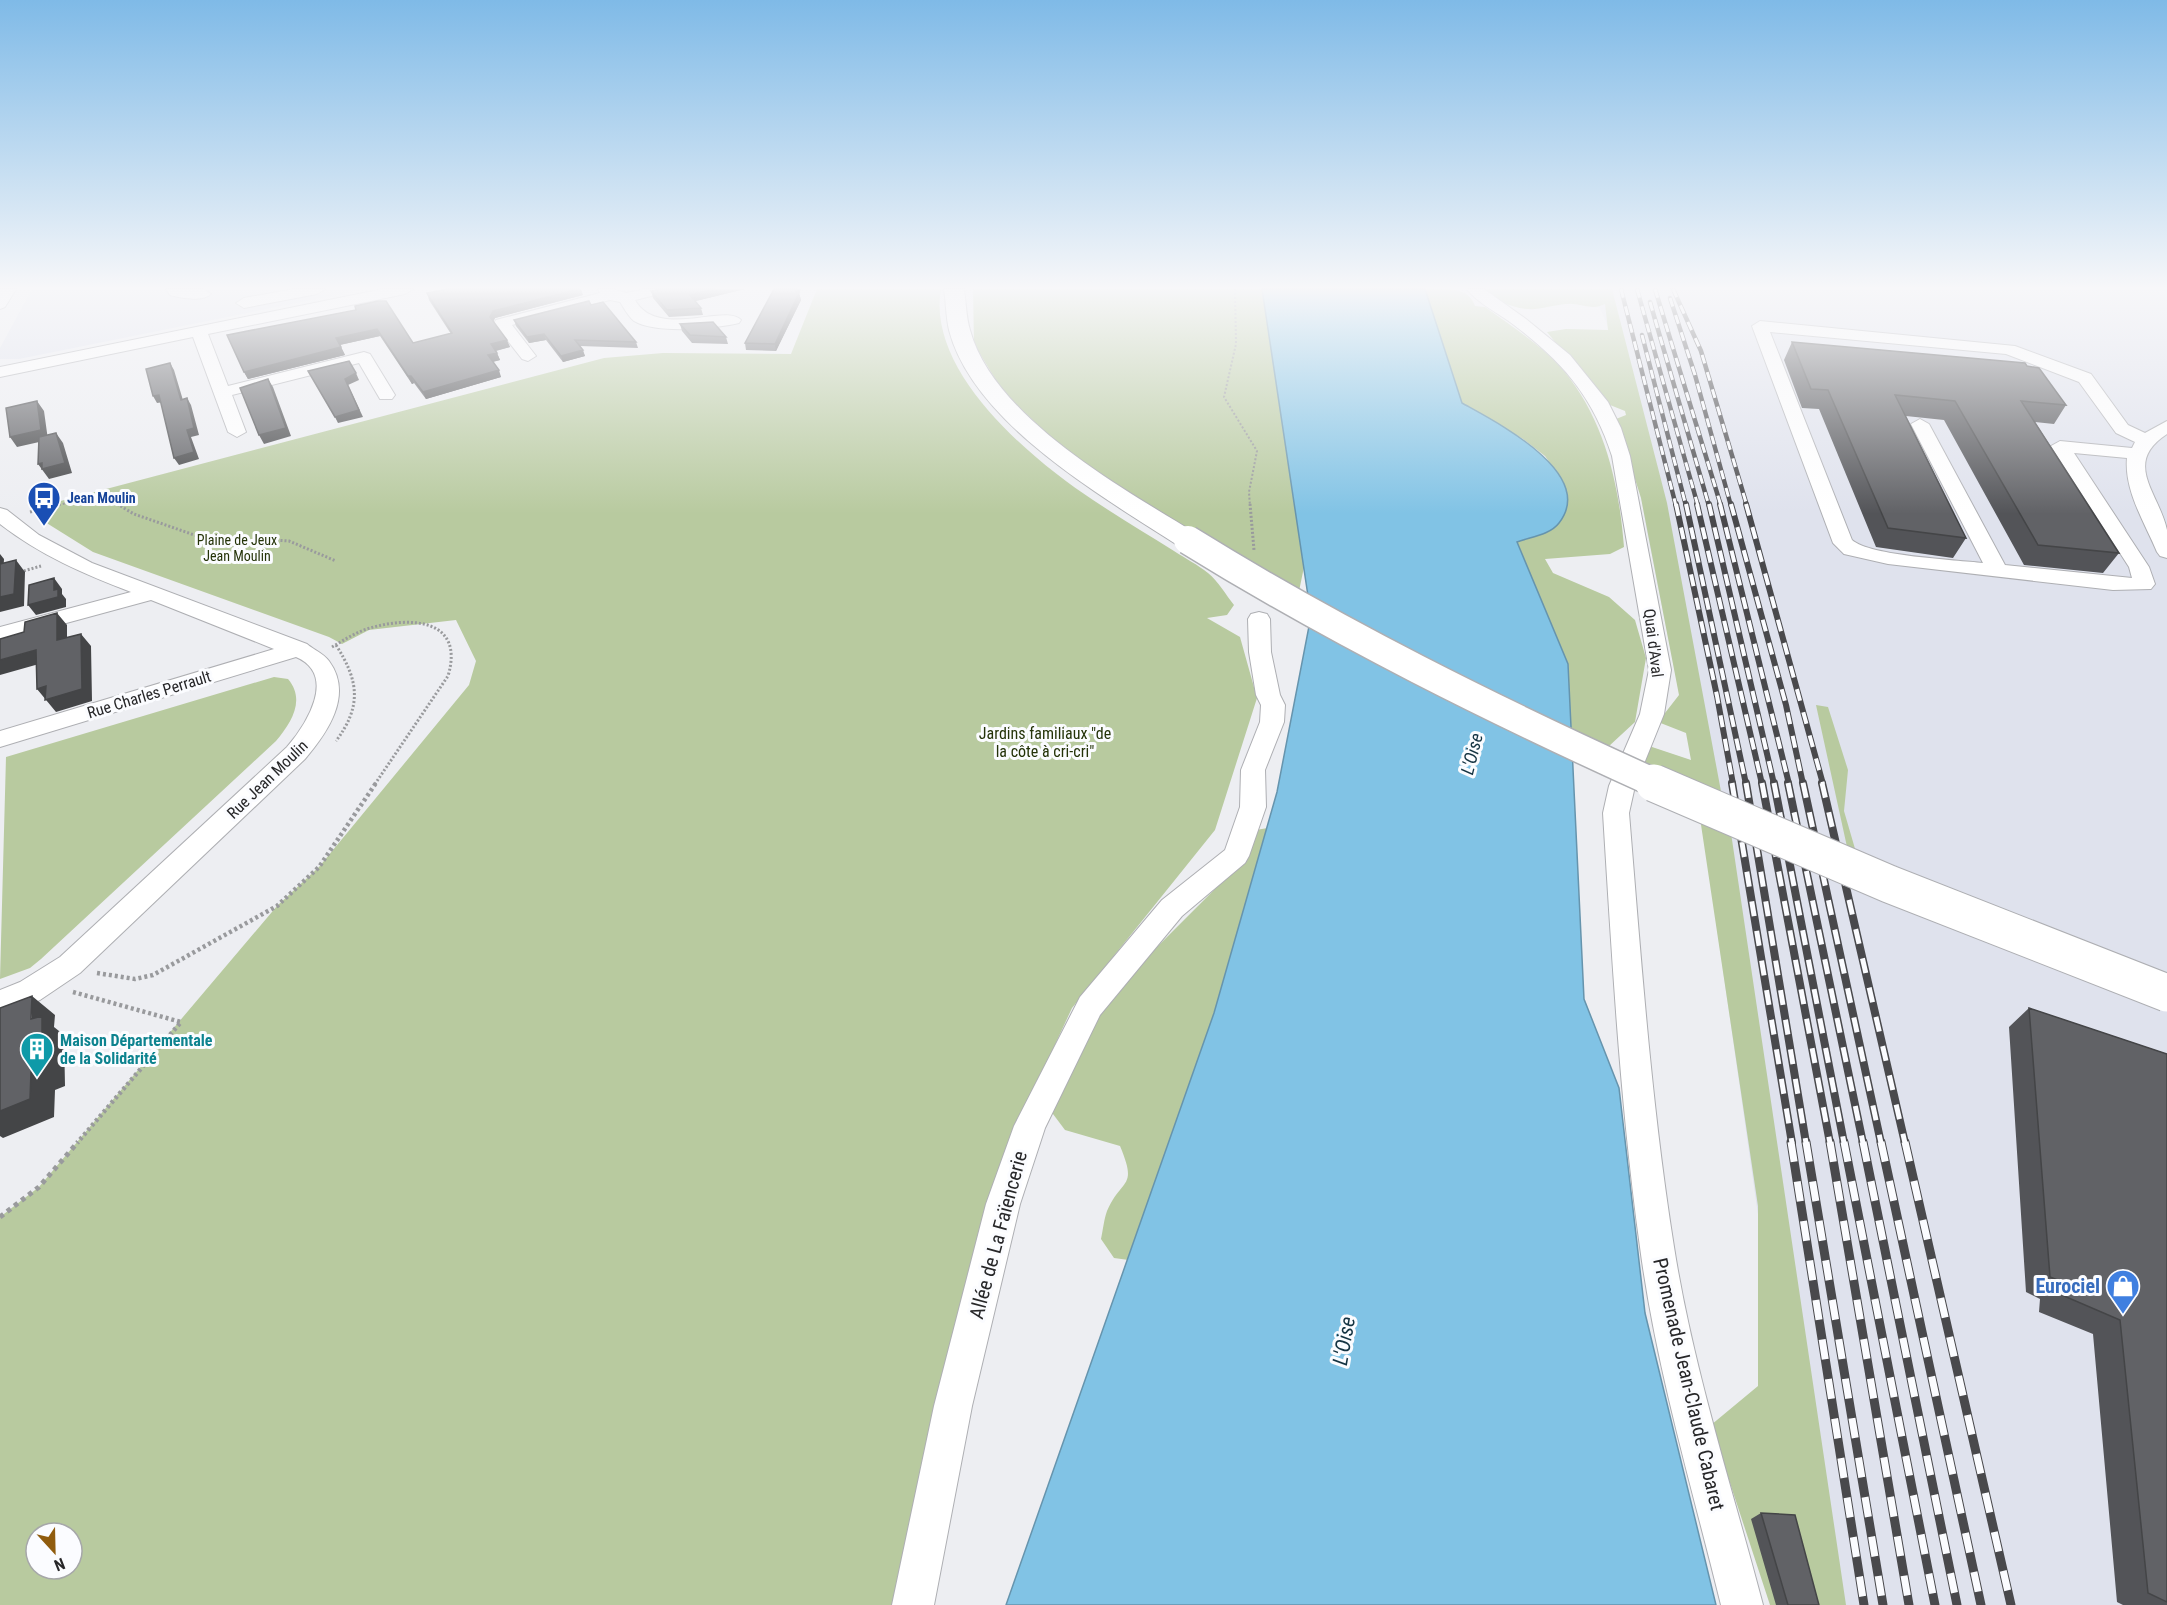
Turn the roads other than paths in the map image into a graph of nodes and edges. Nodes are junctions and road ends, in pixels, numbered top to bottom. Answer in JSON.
{"nodes":[{"id":1,"x":39,"y":364,"type":"edge"},
{"id":2,"x":211,"y":364,"type":"edge"},
{"id":3,"x":337,"y":364,"type":"edge"},
{"id":4,"x":368,"y":364,"type":"edge"},
{"id":5,"x":975,"y":364,"type":"edge"},
{"id":6,"x":1571,"y":364,"type":"edge"},
{"id":7,"x":1774,"y":364,"type":"edge"},
{"id":8,"x":2048,"y":364,"type":"edge"},
{"id":9,"x":0,"y":372,"type":"edge"},
{"id":10,"x":221,"y":393,"type":"junction"},
{"id":11,"x":386,"y":395,"type":"dead end"},
{"id":12,"x":1920,"y":424,"type":"dead end"},
{"id":13,"x":237,"y":432,"type":"dead end"},
{"id":14,"x":2151,"y":439,"type":"edge"},
{"id":15,"x":2,"y":516,"type":"edge"},
{"id":16,"x":2167,"y":552,"type":"edge"},
{"id":17,"x":1998,"y":571,"type":"junction"},
{"id":18,"x":154,"y":593,"type":"junction"},
{"id":19,"x":1259,"y":619,"type":"dead end"},
{"id":20,"x":0,"y":634,"type":"edge"},
{"id":21,"x":306,"y":653,"type":"junction"},
{"id":22,"x":0,"y":739,"type":"edge"},
{"id":23,"x":2167,"y":993,"type":"edge"},
{"id":24,"x":0,"y":1003,"type":"edge"},
{"id":25,"x":1638,"y":1090,"type":"joint"},
{"id":26,"x":913,"y":1605,"type":"edge"},
{"id":27,"x":1742,"y":1605,"type":"edge"}],
"edges":[{"from":1,"to":9,"type":"street"},
{"from":2,"to":10,"type":"street"},
{"from":3,"to":10,"type":"street"},
{"from":4,"to":11,"type":"street"},
{"from":5,"to":23,"type":"main road","bridge":true},
{"from":6,"to":25,"type":"street","name":"Quai d'Aval"},
{"from":7,"to":17,"type":"street"},
{"from":8,"to":14,"type":"street"},
{"from":10,"to":13,"type":"street"},
{"from":12,"to":17,"type":"street"},
{"from":14,"to":16,"type":"street"},
{"from":14,"to":17,"type":"street"},
{"from":15,"to":18,"type":"street"},
{"from":18,"to":20,"type":"street"},
{"from":18,"to":21,"type":"street"},
{"from":19,"to":26,"type":"street","name":"Allée de La Faïencerie"},
{"from":21,"to":22,"type":"street","name":"Rue Charles Perrault"},
{"from":21,"to":24,"type":"street","name":"Rue Jean Moulin"},
{"from":25,"to":27,"type":"street","name":"Promenade Jean-Claude Cabaret"}]}
